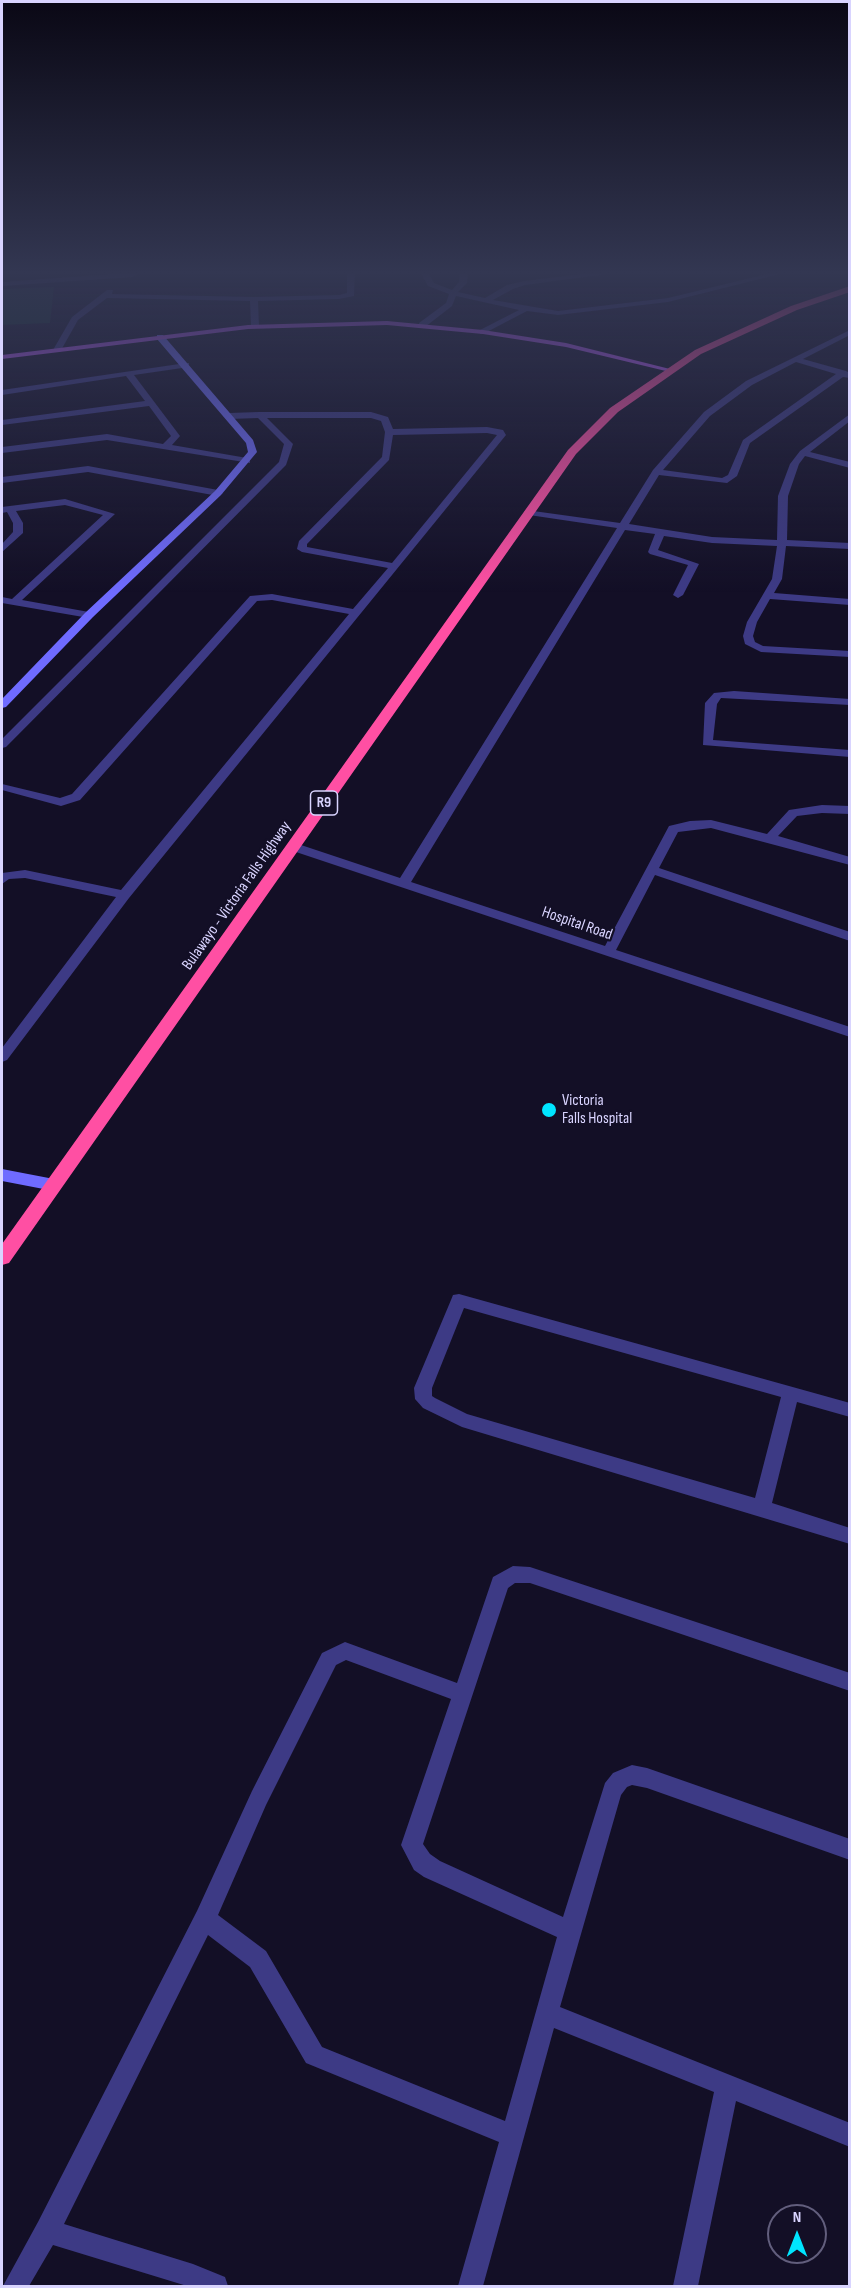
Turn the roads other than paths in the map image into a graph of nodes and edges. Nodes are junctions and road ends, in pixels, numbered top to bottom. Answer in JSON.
{"nodes":[{"id":1,"x":95,"y":379,"type":"edge"},
{"id":2,"x":133,"y":379,"type":"edge"},
{"id":3,"x":198,"y":379,"type":"edge"},
{"id":4,"x":658,"y":379,"type":"edge"},
{"id":5,"x":757,"y":379,"type":"edge"},
{"id":6,"x":839,"y":379,"type":"edge"},
{"id":7,"x":2,"y":392,"type":"edge"},
{"id":8,"x":151,"y":403,"type":"junction"},
{"id":9,"x":259,"y":415,"type":"junction"},
{"id":10,"x":229,"y":416,"type":"junction"},
{"id":11,"x":849,"y":416,"type":"edge"},
{"id":12,"x":2,"y":423,"type":"edge"},
{"id":13,"x":836,"y":426,"type":"junction"},
{"id":14,"x":849,"y":430,"type":"edge"},
{"id":15,"x":389,"y":432,"type":"junction"},
{"id":16,"x":165,"y":447,"type":"junction"},
{"id":17,"x":2,"y":450,"type":"edge"},
{"id":18,"x":803,"y":453,"type":"junction"},
{"id":19,"x":247,"y":461,"type":"junction"},
{"id":20,"x":849,"y":465,"type":"edge"},
{"id":21,"x":656,"y":472,"type":"junction"},
{"id":22,"x":2,"y":480,"type":"edge"},
{"id":23,"x":218,"y":493,"type":"junction"},
{"id":24,"x":6,"y":509,"type":"edge"},
{"id":25,"x":529,"y":512,"type":"junction"},
{"id":26,"x":622,"y":527,"type":"junction"},
{"id":27,"x":660,"y":533,"type":"junction"},
{"id":28,"x":782,"y":543,"type":"junction"},
{"id":29,"x":849,"y":546,"type":"edge"},
{"id":30,"x":2,"y":549,"type":"edge"},
{"id":31,"x":394,"y":566,"type":"junction"},
{"id":32,"x":678,"y":595,"type":"dead end"},
{"id":33,"x":767,"y":596,"type":"junction"},
{"id":34,"x":2,"y":600,"type":"edge"},
{"id":35,"x":15,"y":602,"type":"junction"},
{"id":36,"x":849,"y":602,"type":"edge"},
{"id":37,"x":358,"y":613,"type":"junction"},
{"id":38,"x":89,"y":615,"type":"junction"},
{"id":39,"x":849,"y":654,"type":"edge"},
{"id":40,"x":849,"y":702,"type":"edge"},
{"id":41,"x":2,"y":705,"type":"edge"},
{"id":42,"x":2,"y":745,"type":"edge"},
{"id":43,"x":849,"y":754,"type":"edge"},
{"id":44,"x":2,"y":787,"type":"edge"},
{"id":45,"x":849,"y":810,"type":"edge"},
{"id":46,"x":770,"y":838,"type":"junction"},
{"id":47,"x":294,"y":847,"type":"junction"},
{"id":48,"x":849,"y":861,"type":"edge"},
{"id":49,"x":651,"y":869,"type":"junction"},
{"id":50,"x":2,"y":880,"type":"edge"},
{"id":51,"x":404,"y":882,"type":"junction"},
{"id":52,"x":124,"y":895,"type":"junction"},
{"id":53,"x":849,"y":937,"type":"edge"},
{"id":54,"x":608,"y":952,"type":"junction"},
{"id":55,"x":849,"y":1032,"type":"edge"},
{"id":56,"x":2,"y":1056,"type":"edge"},
{"id":57,"x":2,"y":1175,"type":"edge"},
{"id":58,"x":54,"y":1185,"type":"junction"},
{"id":59,"x":2,"y":1258,"type":"edge"},
{"id":60,"x":790,"y":1393,"type":"junction"},
{"id":61,"x":849,"y":1410,"type":"edge"},
{"id":62,"x":762,"y":1508,"type":"junction"},
{"id":63,"x":849,"y":1536,"type":"edge"},
{"id":64,"x":849,"y":1682,"type":"edge"},
{"id":65,"x":462,"y":1694,"type":"junction"},
{"id":66,"x":849,"y":1850,"type":"edge"},
{"id":67,"x":205,"y":1918,"type":"junction"},
{"id":68,"x":570,"y":1931,"type":"junction"},
{"id":69,"x":546,"y":2013,"type":"junction"},
{"id":70,"x":727,"y":2086,"type":"junction"},
{"id":71,"x":849,"y":2135,"type":"edge"},
{"id":72,"x":512,"y":2136,"type":"junction"},
{"id":73,"x":47,"y":2231,"type":"junction"},
{"id":74,"x":15,"y":2286,"type":"edge"},
{"id":75,"x":216,"y":2286,"type":"edge"},
{"id":76,"x":470,"y":2286,"type":"edge"},
{"id":77,"x":685,"y":2286,"type":"edge"}],
"edges":[{"from":1,"to":7,"type":"street"},
{"from":2,"to":8,"type":"street"},
{"from":3,"to":10,"type":"street"},
{"from":4,"to":25,"type":"highway","name":"Bulawayo - Victoria Falls Highway","number":"R9"},
{"from":5,"to":21,"type":"street"},
{"from":6,"to":21,"type":"street"},
{"from":8,"to":12,"type":"street"},
{"from":8,"to":16,"type":"street"},
{"from":9,"to":10,"type":"street"},
{"from":9,"to":15,"type":"street"},
{"from":9,"to":42,"type":"street"},
{"from":10,"to":19,"type":"street"},
{"from":11,"to":13,"type":"street"},
{"from":13,"to":14,"type":"street"},
{"from":13,"to":18,"type":"street"},
{"from":15,"to":31,"type":"street"},
{"from":15,"to":31,"type":"street"},
{"from":16,"to":17,"type":"street"},
{"from":16,"to":19,"type":"street"},
{"from":18,"to":20,"type":"street"},
{"from":18,"to":28,"type":"street"},
{"from":19,"to":23,"type":"street"},
{"from":21,"to":26,"type":"street"},
{"from":22,"to":23,"type":"street"},
{"from":23,"to":38,"type":"street"},
{"from":24,"to":30,"type":"street"},
{"from":24,"to":35,"type":"street"},
{"from":25,"to":26,"type":"street"},
{"from":25,"to":47,"type":"highway","name":"Bulawayo - Victoria Falls Highway","number":"R9"},
{"from":26,"to":27,"type":"street"},
{"from":26,"to":51,"type":"street"},
{"from":27,"to":28,"type":"street"},
{"from":27,"to":32,"type":"street"},
{"from":28,"to":29,"type":"street"},
{"from":28,"to":33,"type":"street"},
{"from":31,"to":37,"type":"street"},
{"from":33,"to":36,"type":"street"},
{"from":33,"to":39,"type":"street"},
{"from":34,"to":35,"type":"street"},
{"from":35,"to":38,"type":"street"},
{"from":37,"to":44,"type":"street"},
{"from":37,"to":52,"type":"street"},
{"from":38,"to":41,"type":"street"},
{"from":40,"to":43,"type":"street"},
{"from":45,"to":46,"type":"street"},
{"from":46,"to":48,"type":"street"},
{"from":46,"to":49,"type":"street"},
{"from":47,"to":51,"type":"street","name":"Hospital Road"},
{"from":47,"to":58,"type":"highway","name":"Bulawayo - Victoria Falls Highway","number":"R9"},
{"from":49,"to":53,"type":"street"},
{"from":49,"to":54,"type":"street"},
{"from":50,"to":52,"type":"street"},
{"from":51,"to":54,"type":"street","name":"Hospital Road"},
{"from":52,"to":56,"type":"street"},
{"from":54,"to":55,"type":"street","name":"Hospital Road"},
{"from":57,"to":58,"type":"street"},
{"from":58,"to":59,"type":"highway","name":"Bulawayo - Victoria Falls Highway","number":"R9"},
{"from":60,"to":61,"type":"street"},
{"from":60,"to":62,"type":"street"},
{"from":60,"to":62,"type":"street"},
{"from":62,"to":63,"type":"street"},
{"from":64,"to":65,"type":"street"},
{"from":65,"to":67,"type":"street"},
{"from":65,"to":68,"type":"street"},
{"from":66,"to":68,"type":"street"},
{"from":67,"to":72,"type":"street"},
{"from":67,"to":73,"type":"street"},
{"from":68,"to":69,"type":"street"},
{"from":69,"to":70,"type":"street"},
{"from":69,"to":72,"type":"street"},
{"from":70,"to":71,"type":"street"},
{"from":70,"to":77,"type":"street"},
{"from":72,"to":76,"type":"street"},
{"from":73,"to":74,"type":"street"},
{"from":73,"to":75,"type":"street"}]}
